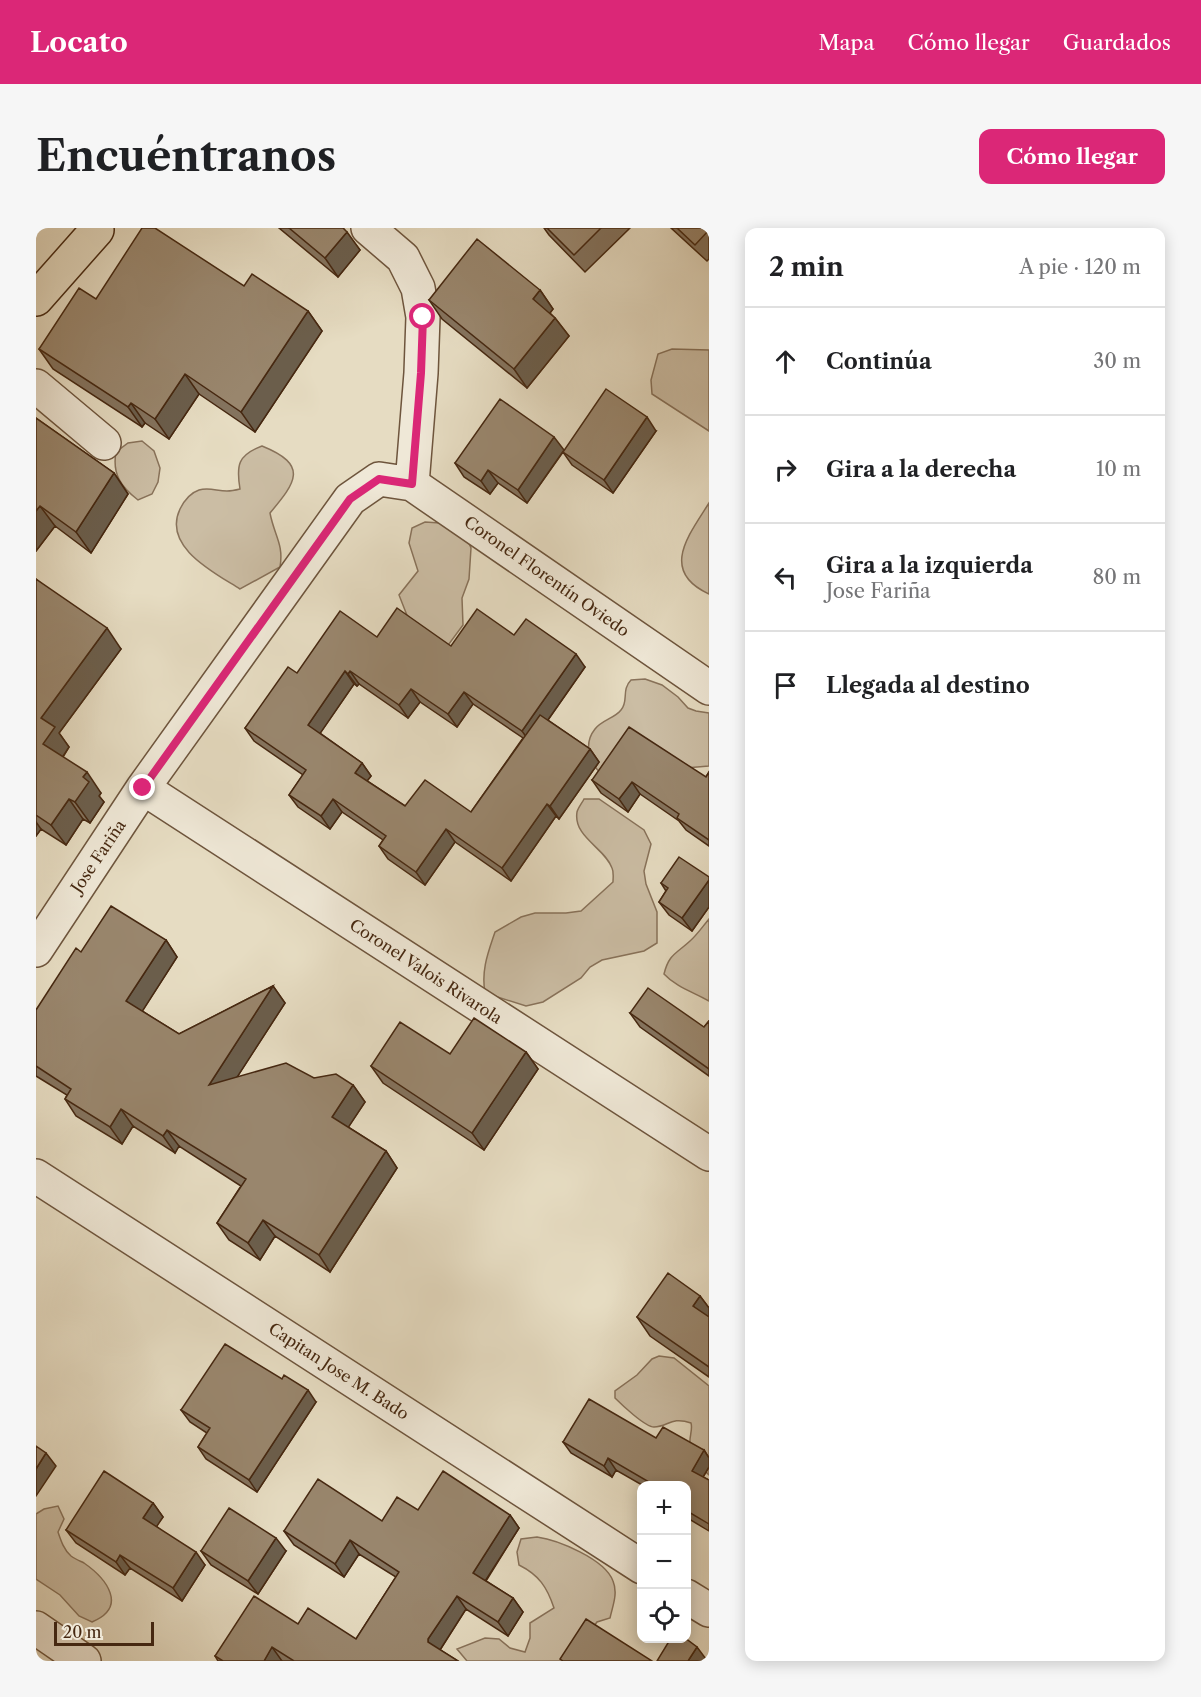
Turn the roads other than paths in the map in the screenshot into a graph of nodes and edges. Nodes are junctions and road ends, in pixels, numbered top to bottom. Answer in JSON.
{"nodes":[{"id":1,"x":368,"y":228,"type":"edge"},
{"id":2,"x":98,"y":229,"type":"edge"},
{"id":3,"x":36,"y":262,"type":"edge"},
{"id":4,"x":36,"y":299,"type":"edge"},
{"id":5,"x":36,"y":386,"type":"edge"},
{"id":6,"x":104,"y":443,"type":"dead end"},
{"id":7,"x":379,"y":479,"type":"joint"},
{"id":8,"x":412,"y":484,"type":"junction"},
{"id":9,"x":709,"y":688,"type":"edge"},
{"id":10,"x":143,"y":788,"type":"junction"},
{"id":11,"x":36,"y":950,"type":"edge"},
{"id":12,"x":709,"y":1154,"type":"edge"},
{"id":13,"x":36,"y":1176,"type":"edge"},
{"id":14,"x":637,"y":1564,"type":"edge"},
{"id":15,"x":691,"y":1599,"type":"edge"},
{"id":16,"x":709,"y":1610,"type":"edge"},
{"id":17,"x":36,"y":1628,"type":"edge"},
{"id":18,"x":84,"y":1661,"type":"edge"}],
"edges":[{"from":1,"to":8,"type":"street"},
{"from":2,"to":3,"type":"highway"},
{"from":2,"to":4,"type":"highway"},
{"from":5,"to":6,"type":"street"},
{"from":7,"to":8,"type":"street","name":"Coronel Florentín Oviedo"},
{"from":7,"to":10,"type":"street","name":"Jose Fariña"},
{"from":8,"to":9,"type":"street","name":"Coronel Florentín Oviedo"},
{"from":10,"to":11,"type":"street","name":"Jose Fariña"},
{"from":10,"to":12,"type":"street","name":"Coronel Valois Rivarola"},
{"from":13,"to":14,"type":"street","name":"Capitan Jose M. Bado"},
{"from":15,"to":16,"type":"street"},
{"from":17,"to":18,"type":"street"}]}
